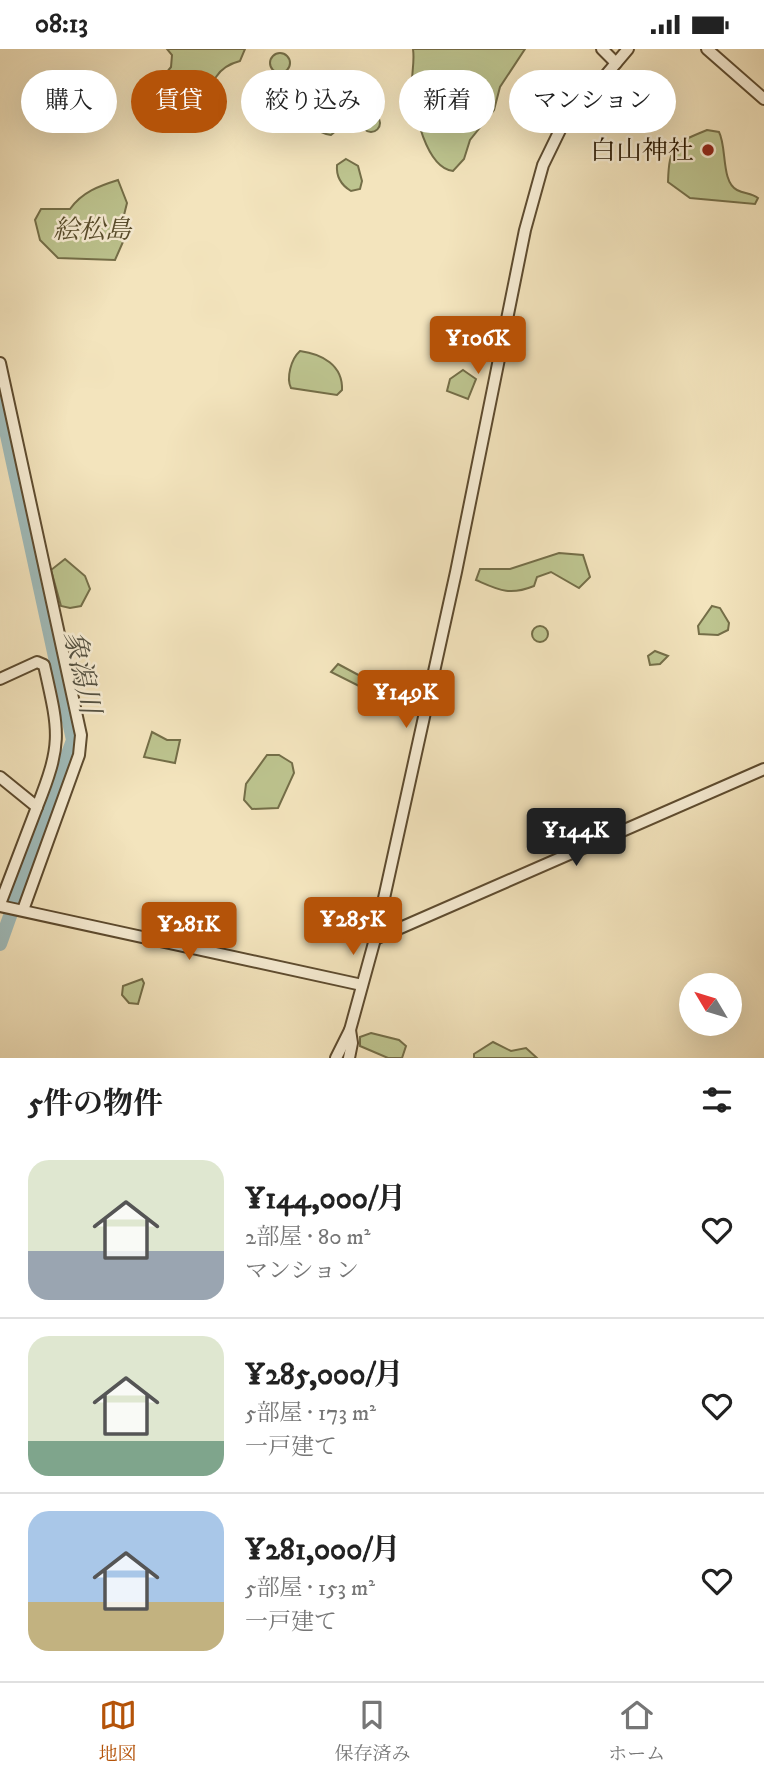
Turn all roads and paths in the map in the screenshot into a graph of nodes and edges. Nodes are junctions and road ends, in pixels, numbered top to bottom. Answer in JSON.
{"nodes":[{"id":1,"x":602,"y":49,"type":"edge"},
{"id":2,"x":628,"y":49,"type":"edge"},
{"id":3,"x":707,"y":49,"type":"edge"},
{"id":4,"x":616,"y":63,"type":"junction"},
{"id":5,"x":764,"y":99,"type":"edge"},
{"id":6,"x":0,"y":363,"type":"edge"},
{"id":7,"x":0,"y":679,"type":"edge"},
{"id":8,"x":764,"y":769,"type":"edge"},
{"id":9,"x":0,"y":777,"type":"edge"},
{"id":10,"x":37,"y":807,"type":"junction"},
{"id":11,"x":0,"y":905,"type":"edge"},
{"id":12,"x":23,"y":910,"type":"junction"},
{"id":13,"x":375,"y":939,"type":"junction"},
{"id":14,"x":362,"y":985,"type":"junction"},
{"id":15,"x":349,"y":1030,"type":"junction"},
{"id":16,"x":336,"y":1058,"type":"edge"},
{"id":17,"x":349,"y":1058,"type":"edge"}],
"edges":[{"from":1,"to":4,"type":"street"},
{"from":2,"to":4,"type":"street"},
{"from":3,"to":5,"type":"street"},
{"from":4,"to":13,"type":"street"},
{"from":6,"to":12,"type":"street"},
{"from":7,"to":10,"type":"street"},
{"from":8,"to":13,"type":"street"},
{"from":9,"to":10,"type":"street"},
{"from":10,"to":11,"type":"street"},
{"from":11,"to":12,"type":"street"},
{"from":12,"to":14,"type":"street"},
{"from":13,"to":14,"type":"street"},
{"from":14,"to":15,"type":"street"},
{"from":15,"to":16,"type":"street"},
{"from":15,"to":17,"type":"street"}]}
